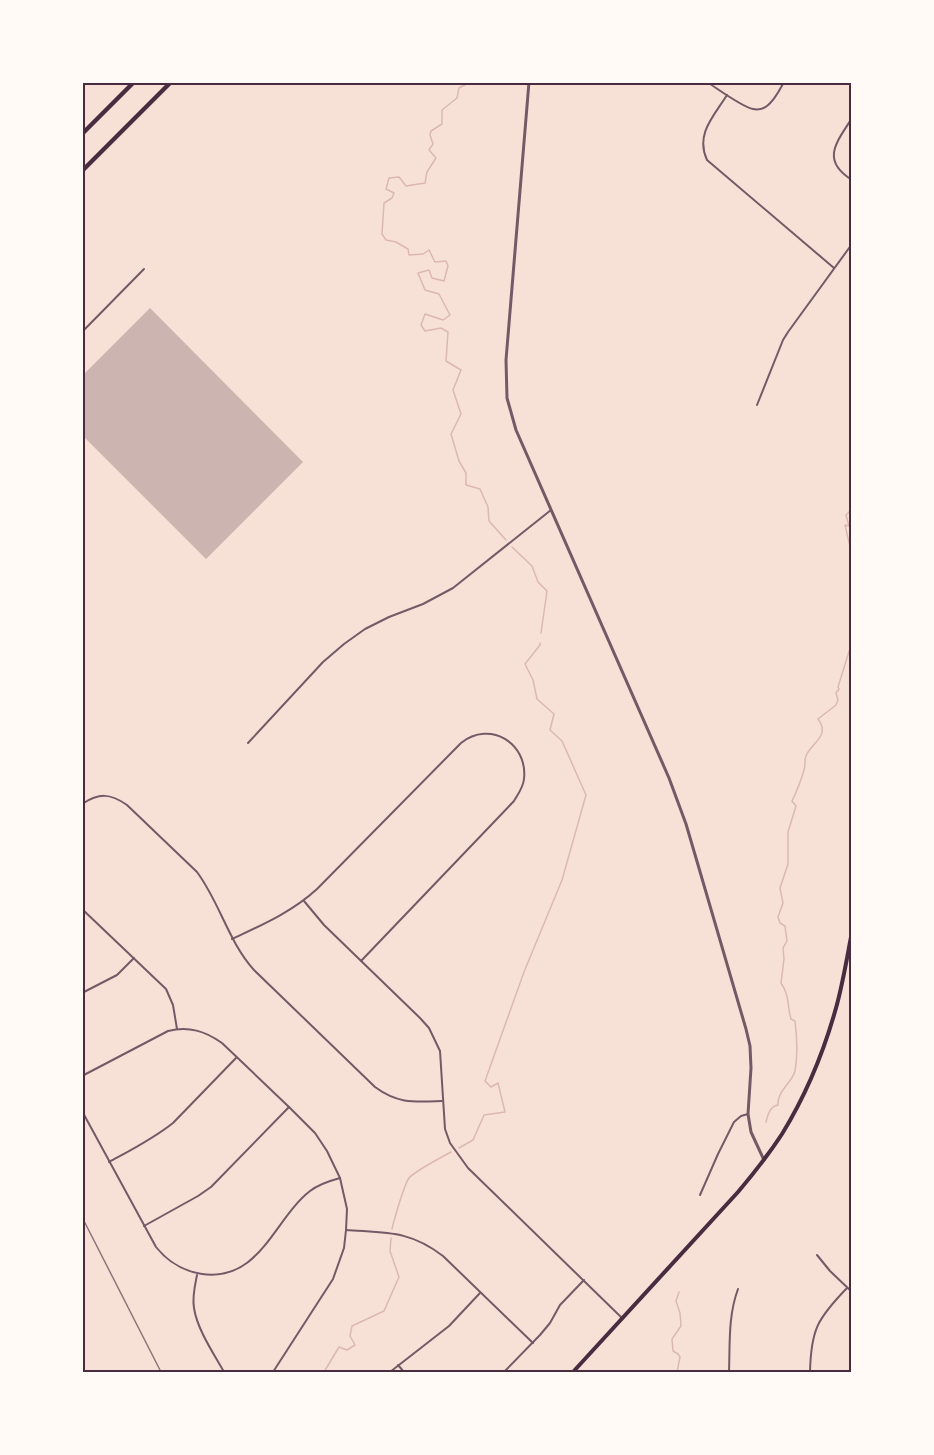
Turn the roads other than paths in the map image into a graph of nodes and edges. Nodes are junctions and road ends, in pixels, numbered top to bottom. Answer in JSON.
{"nodes":[{"id":1,"x":134,"y":82,"type":"edge"},
{"id":2,"x":171,"y":82,"type":"edge"},
{"id":3,"x":529,"y":82,"type":"edge"},
{"id":4,"x":707,"y":82,"type":"edge"},
{"id":5,"x":784,"y":82,"type":"edge"},
{"id":6,"x":728,"y":95,"type":"junction"},
{"id":7,"x":852,"y":118,"type":"edge"},
{"id":8,"x":82,"y":134,"type":"edge"},
{"id":9,"x":82,"y":171,"type":"edge"},
{"id":10,"x":852,"y":180,"type":"edge"},
{"id":11,"x":852,"y":244,"type":"edge"},
{"id":12,"x":834,"y":268,"type":"junction"},
{"id":13,"x":144,"y":269,"type":"dead end"},
{"id":14,"x":82,"y":332,"type":"edge"},
{"id":15,"x":757,"y":405,"type":"dead end"},
{"id":16,"x":551,"y":510,"type":"junction"},
{"id":17,"x":248,"y":743,"type":"dead end"},
{"id":18,"x":82,"y":804,"type":"edge"},
{"id":19,"x":304,"y":900,"type":"junction"},
{"id":20,"x":82,"y":909,"type":"edge"},
{"id":21,"x":852,"y":932,"type":"edge"},
{"id":22,"x":232,"y":939,"type":"junction"},
{"id":23,"x":850,"y":951,"type":"edge"},
{"id":24,"x":135,"y":958,"type":"junction"},
{"id":25,"x":361,"y":961,"type":"junction"},
{"id":26,"x":82,"y":993,"type":"edge"},
{"id":27,"x":177,"y":1029,"type":"junction"},
{"id":28,"x":237,"y":1057,"type":"junction"},
{"id":29,"x":82,"y":1076,"type":"edge"},
{"id":30,"x":442,"y":1101,"type":"junction"},
{"id":31,"x":289,"y":1107,"type":"junction"},
{"id":32,"x":82,"y":1111,"type":"edge"},
{"id":33,"x":748,"y":1114,"type":"junction"},
{"id":34,"x":764,"y":1160,"type":"junction"},
{"id":35,"x":110,"y":1162,"type":"junction"},
{"id":36,"x":340,"y":1178,"type":"junction"},
{"id":37,"x":700,"y":1195,"type":"dead end"},
{"id":38,"x":144,"y":1226,"type":"junction"},
{"id":39,"x":346,"y":1230,"type":"junction"},
{"id":40,"x":817,"y":1255,"type":"dead end"},
{"id":41,"x":197,"y":1273,"type":"junction"},
{"id":42,"x":584,"y":1280,"type":"junction"},
{"id":43,"x":847,"y":1288,"type":"junction"},
{"id":44,"x":738,"y":1289,"type":"dead end"},
{"id":45,"x":481,"y":1292,"type":"junction"},
{"id":46,"x":852,"y":1292,"type":"edge"},
{"id":47,"x":622,"y":1317,"type":"junction"},
{"id":48,"x":533,"y":1343,"type":"junction"},
{"id":49,"x":398,"y":1365,"type":"junction"},
{"id":50,"x":224,"y":1372,"type":"edge"},
{"id":51,"x":273,"y":1372,"type":"edge"},
{"id":52,"x":390,"y":1372,"type":"edge"},
{"id":53,"x":404,"y":1372,"type":"edge"},
{"id":54,"x":504,"y":1372,"type":"edge"},
{"id":55,"x":573,"y":1372,"type":"edge"},
{"id":56,"x":729,"y":1372,"type":"edge"},
{"id":57,"x":810,"y":1372,"type":"edge"}],
"edges":[{"from":1,"to":8,"type":"highway"},
{"from":2,"to":9,"type":"highway"},
{"from":3,"to":16,"type":"street"},
{"from":4,"to":6,"type":"street"},
{"from":5,"to":6,"type":"street"},
{"from":6,"to":12,"type":"street"},
{"from":7,"to":10,"type":"street"},
{"from":11,"to":12,"type":"street"},
{"from":12,"to":15,"type":"street"},
{"from":13,"to":14,"type":"street"},
{"from":16,"to":17,"type":"street"},
{"from":16,"to":33,"type":"street"},
{"from":18,"to":22,"type":"street"},
{"from":19,"to":22,"type":"street"},
{"from":19,"to":25,"type":"street"},
{"from":19,"to":25,"type":"street"},
{"from":20,"to":24,"type":"street"},
{"from":21,"to":23,"type":"main road"},
{"from":22,"to":30,"type":"street"},
{"from":23,"to":34,"type":"main road"},
{"from":24,"to":26,"type":"street"},
{"from":24,"to":27,"type":"street"},
{"from":25,"to":30,"type":"street"},
{"from":27,"to":28,"type":"street"},
{"from":27,"to":29,"type":"street"},
{"from":28,"to":31,"type":"street"},
{"from":28,"to":35,"type":"street"},
{"from":30,"to":42,"type":"street"},
{"from":31,"to":36,"type":"street"},
{"from":31,"to":38,"type":"street"},
{"from":32,"to":35,"type":"street"},
{"from":33,"to":34,"type":"street"},
{"from":33,"to":37,"type":"street"},
{"from":34,"to":47,"type":"main road"},
{"from":35,"to":38,"type":"street"},
{"from":36,"to":39,"type":"street"},
{"from":36,"to":41,"type":"street"},
{"from":38,"to":41,"type":"street"},
{"from":39,"to":45,"type":"street"},
{"from":39,"to":51,"type":"street"},
{"from":40,"to":43,"type":"street"},
{"from":41,"to":50,"type":"street"},
{"from":42,"to":47,"type":"street"},
{"from":42,"to":48,"type":"street"},
{"from":43,"to":46,"type":"street"},
{"from":43,"to":57,"type":"street"},
{"from":44,"to":56,"type":"street"},
{"from":45,"to":48,"type":"street"},
{"from":45,"to":49,"type":"street"},
{"from":47,"to":55,"type":"main road"},
{"from":48,"to":54,"type":"street"},
{"from":49,"to":52,"type":"street"},
{"from":49,"to":53,"type":"street"}]}
